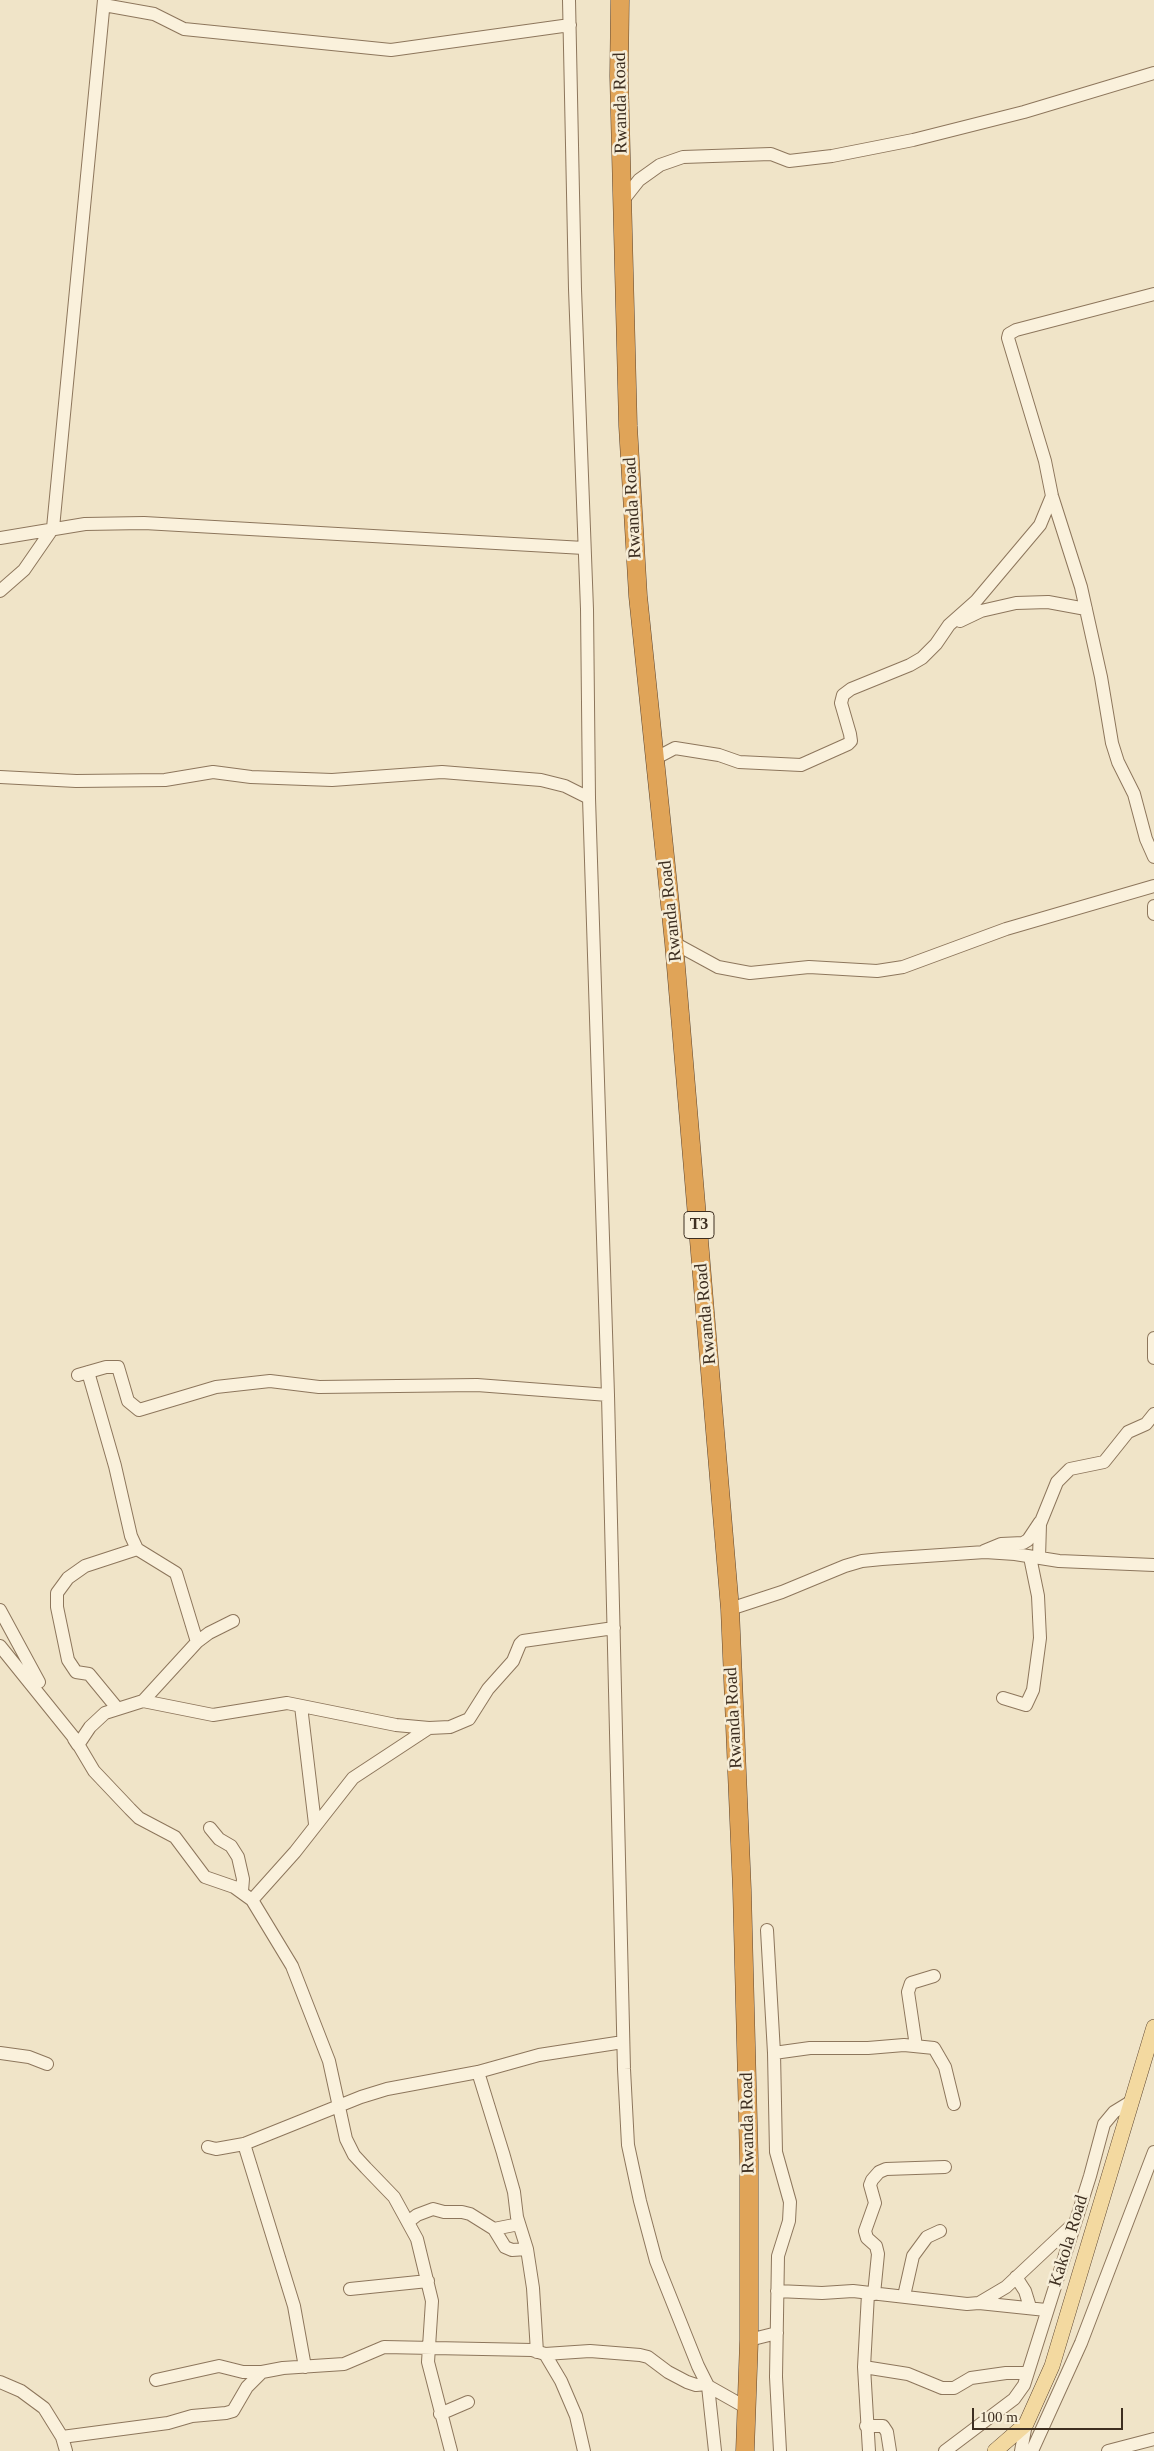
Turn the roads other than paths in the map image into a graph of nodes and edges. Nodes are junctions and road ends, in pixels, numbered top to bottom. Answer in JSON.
{"nodes":[{"id":1,"x":569,"y":0,"type":"edge"},
{"id":2,"x":620,"y":0,"type":"edge"},
{"id":3,"x":104,"y":2,"type":"edge"},
{"id":4,"x":570,"y":25,"type":"junction"},
{"id":5,"x":1154,"y":73,"type":"edge"},
{"id":6,"x":624,"y":199,"type":"junction"},
{"id":7,"x":1154,"y":294,"type":"edge"},
{"id":8,"x":1052,"y":496,"type":"junction"},
{"id":9,"x":53,"y":528,"type":"junction"},
{"id":10,"x":0,"y":538,"type":"edge"},
{"id":11,"x":584,"y":548,"type":"junction"},
{"id":12,"x":0,"y":591,"type":"edge"},
{"id":13,"x":1086,"y":610,"type":"junction"},
{"id":14,"x":947,"y":628,"type":"junction"},
{"id":15,"x":656,"y":758,"type":"junction"},
{"id":16,"x":0,"y":777,"type":"edge"},
{"id":17,"x":589,"y":798,"type":"junction"},
{"id":18,"x":1154,"y":857,"type":"edge"},
{"id":19,"x":1154,"y":886,"type":"edge"},
{"id":20,"x":1154,"y":906,"type":"edge"},
{"id":21,"x":1154,"y":914,"type":"edge"},
{"id":22,"x":674,"y":943,"type":"junction"},
{"id":23,"x":1154,"y":1338,"type":"edge"},
{"id":24,"x":1154,"y":1358,"type":"edge"},
{"id":25,"x":608,"y":1395,"type":"junction"},
{"id":26,"x":1154,"y":1414,"type":"edge"},
{"id":27,"x":1154,"y":1424,"type":"edge"},
{"id":28,"x":1042,"y":1518,"type":"junction"},
{"id":29,"x":138,"y":1549,"type":"junction"},
{"id":30,"x":980,"y":1553,"type":"junction"},
{"id":31,"x":1034,"y":1557,"type":"junction"},
{"id":32,"x":1154,"y":1565,"type":"edge"},
{"id":33,"x":730,"y":1609,"type":"junction"},
{"id":34,"x":0,"y":1610,"type":"edge"},
{"id":35,"x":234,"y":1621,"type":"dead end"},
{"id":36,"x":614,"y":1628,"type":"junction"},
{"id":37,"x":197,"y":1642,"type":"junction"},
{"id":38,"x":0,"y":1646,"type":"edge"},
{"id":39,"x":1003,"y":1698,"type":"dead end"},
{"id":40,"x":143,"y":1701,"type":"junction"},
{"id":41,"x":301,"y":1706,"type":"junction"},
{"id":42,"x":117,"y":1708,"type":"junction"},
{"id":43,"x":428,"y":1728,"type":"junction"},
{"id":44,"x":76,"y":1742,"type":"junction"},
{"id":45,"x":315,"y":1824,"type":"junction"},
{"id":46,"x":210,"y":1828,"type":"dead end"},
{"id":47,"x":242,"y":1891,"type":"junction"},
{"id":48,"x":252,"y":1900,"type":"junction"},
{"id":49,"x":767,"y":1930,"type":"dead end"},
{"id":50,"x":934,"y":1976,"type":"dead end"},
{"id":51,"x":1154,"y":2028,"type":"edge"},
{"id":52,"x":623,"y":2042,"type":"junction"},
{"id":53,"x":916,"y":2046,"type":"junction"},
{"id":54,"x":0,"y":2053,"type":"edge"},
{"id":55,"x":774,"y":2053,"type":"junction"},
{"id":56,"x":47,"y":2064,"type":"dead end"},
{"id":57,"x":478,"y":2072,"type":"junction"},
{"id":58,"x":1132,"y":2101,"type":"junction"},
{"id":59,"x":954,"y":2104,"type":"dead end"},
{"id":60,"x":339,"y":2106,"type":"junction"},
{"id":61,"x":244,"y":2144,"type":"junction"},
{"id":62,"x":208,"y":2147,"type":"dead end"},
{"id":63,"x":1154,"y":2152,"type":"edge"},
{"id":64,"x":945,"y":2167,"type":"dead end"},
{"id":65,"x":408,"y":2222,"type":"junction"},
{"id":66,"x":1073,"y":2223,"type":"junction"},
{"id":67,"x":519,"y":2224,"type":"junction"},
{"id":68,"x":494,"y":2229,"type":"junction"},
{"id":69,"x":940,"y":2231,"type":"dead end"},
{"id":70,"x":527,"y":2249,"type":"junction"},
{"id":71,"x":1016,"y":2277,"type":"junction"},
{"id":72,"x":428,"y":2281,"type":"junction"},
{"id":73,"x":350,"y":2289,"type":"dead end"},
{"id":74,"x":777,"y":2291,"type":"junction"},
{"id":75,"x":871,"y":2294,"type":"junction"},
{"id":76,"x":904,"y":2296,"type":"junction"},
{"id":77,"x":979,"y":2303,"type":"junction"},
{"id":78,"x":1030,"y":2307,"type":"junction"},
{"id":79,"x":1046,"y":2310,"type":"junction"},
{"id":80,"x":777,"y":2333,"type":"junction"},
{"id":81,"x":749,"y":2340,"type":"junction"},
{"id":82,"x":430,"y":2347,"type":"junction"},
{"id":83,"x":541,"y":2353,"type":"junction"},
{"id":84,"x":864,"y":2366,"type":"junction"},
{"id":85,"x":306,"y":2367,"type":"junction"},
{"id":86,"x":262,"y":2372,"type":"junction"},
{"id":87,"x":1027,"y":2373,"type":"junction"},
{"id":88,"x":156,"y":2380,"type":"dead end"},
{"id":89,"x":0,"y":2382,"type":"edge"},
{"id":90,"x":707,"y":2385,"type":"junction"},
{"id":91,"x":468,"y":2402,"type":"dead end"},
{"id":92,"x":747,"y":2408,"type":"junction"},
{"id":93,"x":440,"y":2414,"type":"junction"},
{"id":94,"x":1026,"y":2424,"type":"junction"},
{"id":95,"x":866,"y":2426,"type":"junction"},
{"id":96,"x":62,"y":2436,"type":"junction"},
{"id":97,"x":1154,"y":2439,"type":"edge"},
{"id":98,"x":66,"y":2451,"type":"edge"},
{"id":99,"x":451,"y":2451,"type":"edge"},
{"id":100,"x":584,"y":2451,"type":"edge"},
{"id":101,"x":715,"y":2451,"type":"edge"},
{"id":102,"x":746,"y":2451,"type":"edge"},
{"id":103,"x":780,"y":2451,"type":"edge"},
{"id":104,"x":869,"y":2451,"type":"edge"},
{"id":105,"x":890,"y":2451,"type":"edge"},
{"id":106,"x":945,"y":2451,"type":"edge"},
{"id":107,"x":995,"y":2451,"type":"edge"},
{"id":108,"x":1021,"y":2451,"type":"edge"},
{"id":109,"x":1032,"y":2451,"type":"edge"},
{"id":110,"x":1108,"y":2451,"type":"edge"}],
"edges":[{"from":1,"to":4,"type":"street"},
{"from":2,"to":6,"type":"highway","name":"Rwanda Road","number":"T3"},
{"from":3,"to":4,"type":"street"},
{"from":3,"to":9,"type":"street"},
{"from":4,"to":11,"type":"street"},
{"from":5,"to":6,"type":"street"},
{"from":6,"to":15,"type":"highway","name":"Rwanda Road","number":"T3"},
{"from":7,"to":8,"type":"street"},
{"from":8,"to":13,"type":"street"},
{"from":8,"to":14,"type":"street"},
{"from":9,"to":10,"type":"street"},
{"from":9,"to":11,"type":"street"},
{"from":9,"to":12,"type":"street"},
{"from":11,"to":17,"type":"street"},
{"from":13,"to":14,"type":"street"},
{"from":13,"to":18,"type":"street"},
{"from":14,"to":15,"type":"street"},
{"from":15,"to":22,"type":"highway","name":"Rwanda Road","number":"T3"},
{"from":16,"to":17,"type":"street"},
{"from":17,"to":25,"type":"street"},
{"from":19,"to":22,"type":"street"},
{"from":20,"to":21,"type":"street"},
{"from":22,"to":33,"type":"highway","name":"Rwanda Road","number":"T3"},
{"from":23,"to":24,"type":"street"},
{"from":25,"to":29,"type":"street"},
{"from":25,"to":36,"type":"street"},
{"from":26,"to":27,"type":"street"},
{"from":26,"to":28,"type":"street"},
{"from":28,"to":30,"type":"street"},
{"from":28,"to":31,"type":"street"},
{"from":29,"to":37,"type":"street"},
{"from":29,"to":42,"type":"street"},
{"from":30,"to":31,"type":"street"},
{"from":30,"to":33,"type":"street"},
{"from":31,"to":32,"type":"street"},
{"from":31,"to":39,"type":"street"},
{"from":33,"to":81,"type":"highway","name":"Rwanda Road","number":"T3"},
{"from":34,"to":44,"type":"street"},
{"from":35,"to":37,"type":"street"},
{"from":36,"to":43,"type":"street"},
{"from":36,"to":52,"type":"street"},
{"from":37,"to":40,"type":"street"},
{"from":38,"to":44,"type":"street"},
{"from":40,"to":41,"type":"street"},
{"from":40,"to":42,"type":"street"},
{"from":41,"to":43,"type":"street"},
{"from":41,"to":45,"type":"street"},
{"from":42,"to":44,"type":"street"},
{"from":43,"to":45,"type":"street"},
{"from":44,"to":47,"type":"street"},
{"from":45,"to":48,"type":"street"},
{"from":46,"to":47,"type":"street"},
{"from":47,"to":48,"type":"street"},
{"from":48,"to":60,"type":"street"},
{"from":49,"to":55,"type":"street"},
{"from":50,"to":53,"type":"street"},
{"from":51,"to":58,"type":"main road","name":"Kakola Road"},
{"from":52,"to":57,"type":"street"},
{"from":52,"to":90,"type":"street"},
{"from":53,"to":55,"type":"street"},
{"from":53,"to":59,"type":"street"},
{"from":54,"to":56,"type":"street"},
{"from":55,"to":74,"type":"street"},
{"from":57,"to":60,"type":"street"},
{"from":57,"to":67,"type":"street"},
{"from":58,"to":66,"type":"street"},
{"from":58,"to":94,"type":"main road","name":"Kakola Road"},
{"from":60,"to":61,"type":"street"},
{"from":60,"to":65,"type":"street"},
{"from":61,"to":62,"type":"street"},
{"from":61,"to":85,"type":"street"},
{"from":63,"to":109,"type":"street"},
{"from":64,"to":75,"type":"street"},
{"from":65,"to":68,"type":"street"},
{"from":65,"to":72,"type":"street"},
{"from":66,"to":71,"type":"street"},
{"from":66,"to":79,"type":"street"},
{"from":67,"to":68,"type":"street"},
{"from":67,"to":70,"type":"street"},
{"from":68,"to":70,"type":"street"},
{"from":69,"to":76,"type":"street"},
{"from":70,"to":83,"type":"street"},
{"from":71,"to":77,"type":"street"},
{"from":71,"to":78,"type":"street"},
{"from":72,"to":73,"type":"street"},
{"from":72,"to":82,"type":"street"},
{"from":74,"to":75,"type":"street"},
{"from":74,"to":80,"type":"street"},
{"from":75,"to":76,"type":"street"},
{"from":75,"to":84,"type":"street"},
{"from":76,"to":77,"type":"street"},
{"from":77,"to":78,"type":"street"},
{"from":78,"to":79,"type":"street"},
{"from":79,"to":87,"type":"street"},
{"from":80,"to":81,"type":"street"},
{"from":80,"to":103,"type":"street"},
{"from":81,"to":92,"type":"highway","name":"Rwanda Road","number":"T3"},
{"from":82,"to":83,"type":"street"},
{"from":82,"to":85,"type":"street"},
{"from":82,"to":93,"type":"street"},
{"from":83,"to":90,"type":"street"},
{"from":83,"to":100,"type":"street"},
{"from":84,"to":87,"type":"street"},
{"from":84,"to":95,"type":"street"},
{"from":85,"to":86,"type":"street"},
{"from":86,"to":88,"type":"street"},
{"from":86,"to":96,"type":"street"},
{"from":87,"to":106,"type":"street"},
{"from":89,"to":96,"type":"street"},
{"from":90,"to":92,"type":"street"},
{"from":90,"to":101,"type":"street"},
{"from":91,"to":93,"type":"street"},
{"from":92,"to":102,"type":"highway","name":"Rwanda Road","number":"T3"},
{"from":93,"to":99,"type":"street"},
{"from":94,"to":107,"type":"main road","name":"Kakola Road"},
{"from":94,"to":108,"type":"street"},
{"from":95,"to":104,"type":"street"},
{"from":95,"to":105,"type":"street"},
{"from":96,"to":98,"type":"street"},
{"from":97,"to":110,"type":"street"}]}
